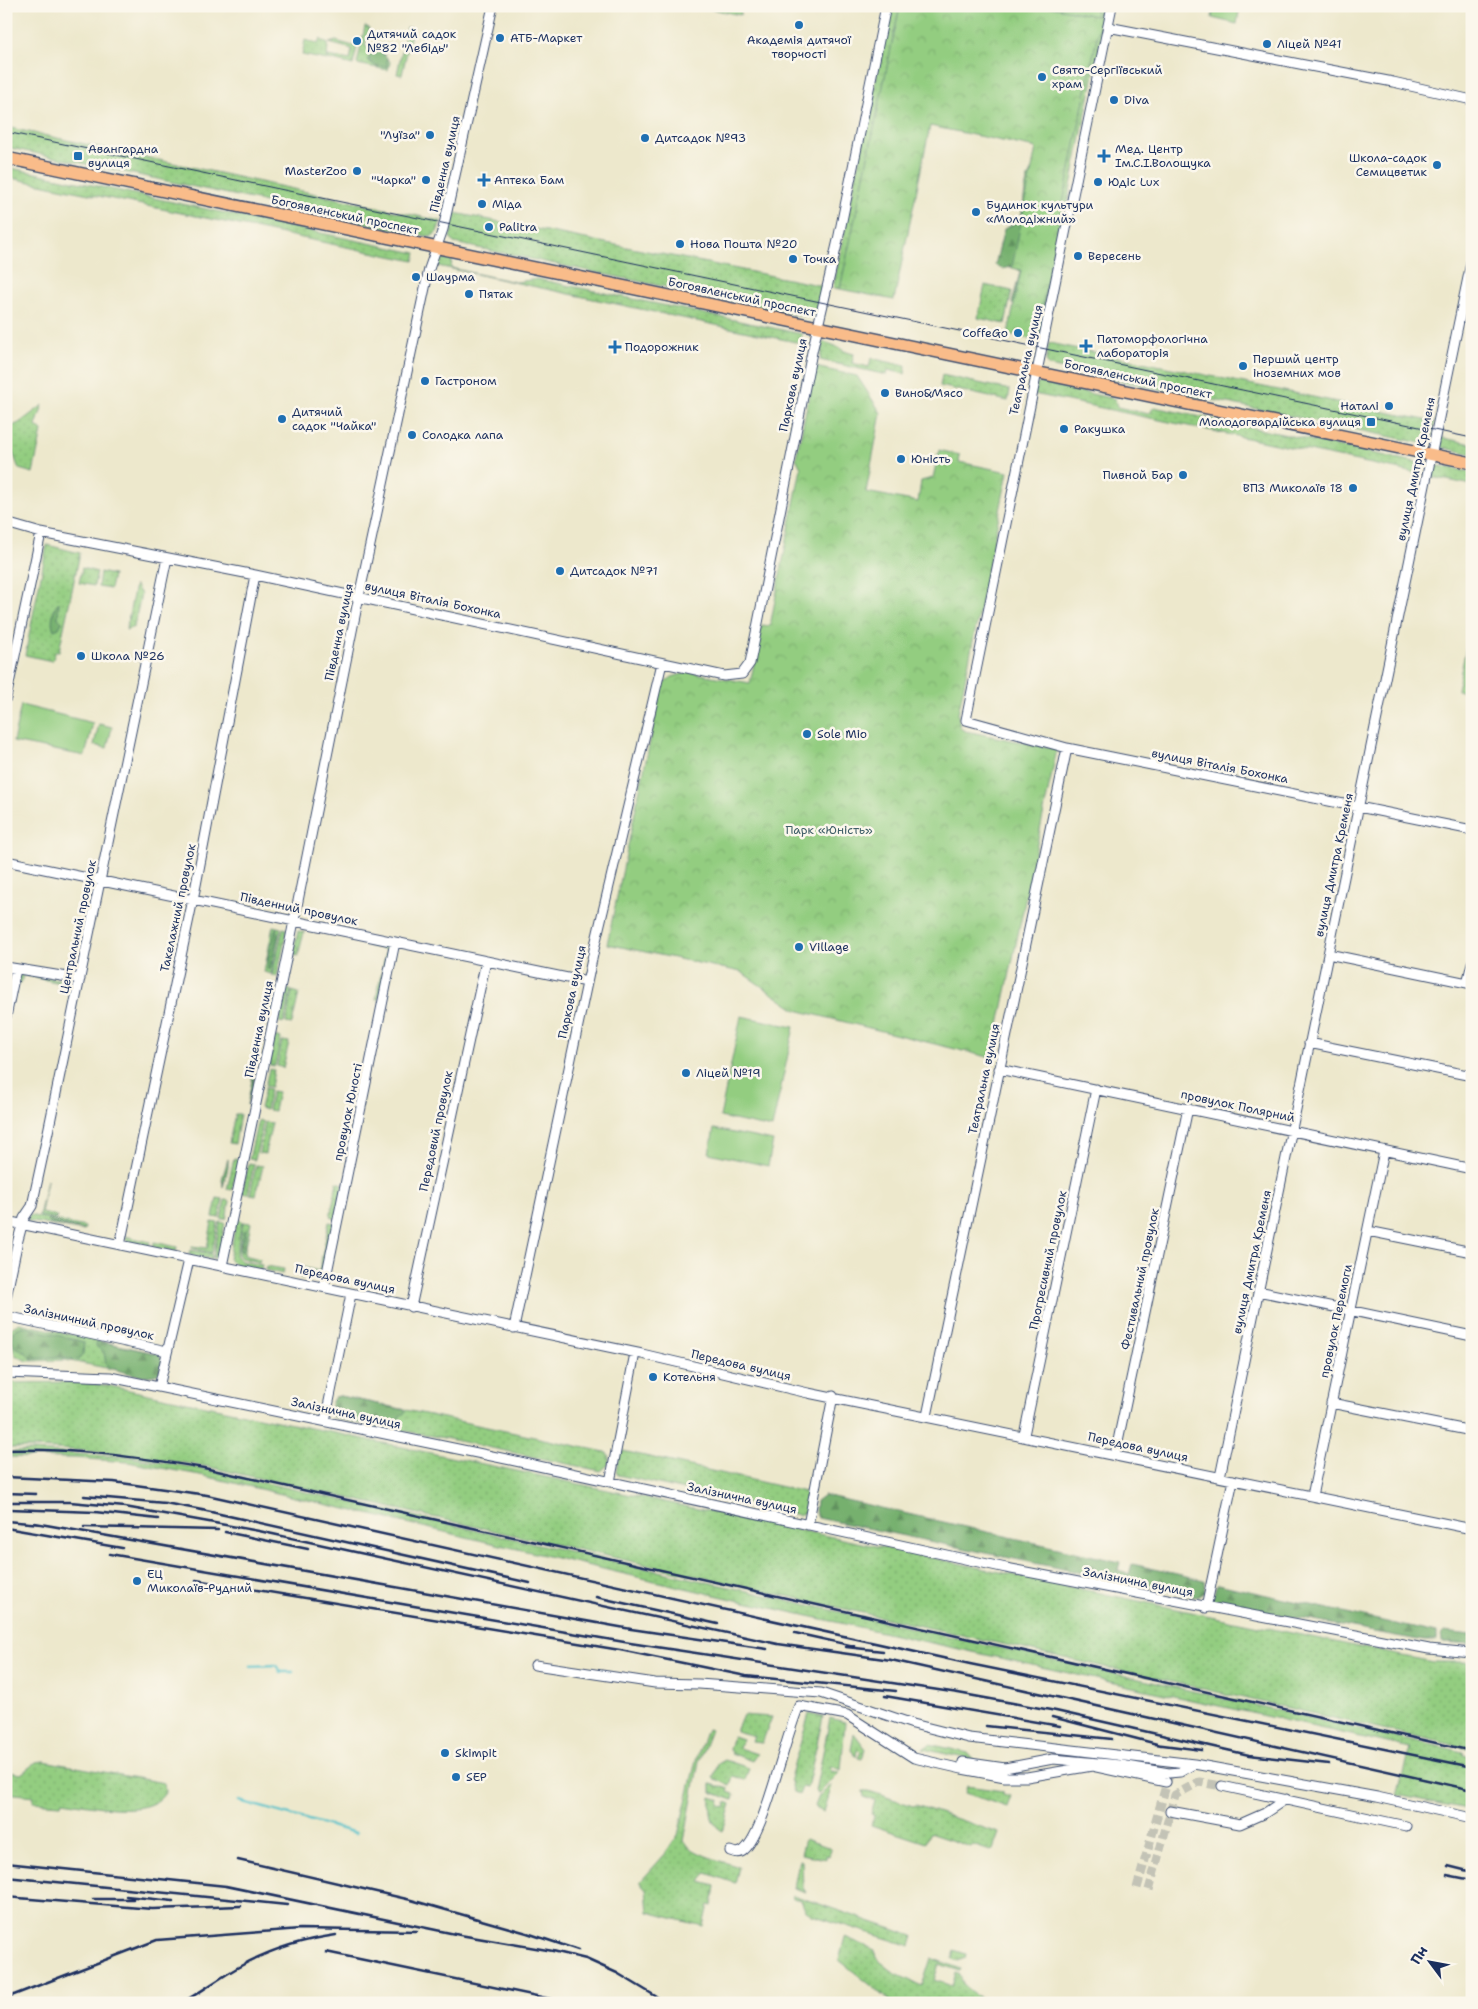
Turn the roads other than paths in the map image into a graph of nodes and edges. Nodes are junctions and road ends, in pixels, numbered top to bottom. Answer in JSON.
{"nodes":[{"id":1,"x":493,"y":6,"type":"edge"},
{"id":2,"x":886,"y":6,"type":"edge"},
{"id":3,"x":1112,"y":6,"type":"edge"},
{"id":4,"x":1108,"y":27,"type":"junction"},
{"id":5,"x":1472,"y":100,"type":"edge"},
{"id":6,"x":6,"y":158,"type":"edge"},
{"id":7,"x":436,"y":248,"type":"junction"},
{"id":8,"x":1472,"y":258,"type":"edge"},
{"id":9,"x":818,"y":327,"type":"junction"},
{"id":10,"x":1036,"y":372,"type":"junction"},
{"id":11,"x":1431,"y":455,"type":"junction"},
{"id":12,"x":1472,"y":463,"type":"edge"},
{"id":13,"x":6,"y":523,"type":"edge"},
{"id":14,"x":41,"y":532,"type":"junction"},
{"id":15,"x":167,"y":558,"type":"junction"},
{"id":16,"x":254,"y":575,"type":"junction"},
{"id":17,"x":359,"y":597,"type":"junction"},
{"id":18,"x":662,"y":663,"type":"junction"},
{"id":19,"x":737,"y":676,"type":"joint"},
{"id":20,"x":6,"y":698,"type":"edge"},
{"id":21,"x":966,"y":720,"type":"joint"},
{"id":22,"x":1067,"y":748,"type":"junction"},
{"id":23,"x":1359,"y":806,"type":"junction"},
{"id":24,"x":1472,"y":830,"type":"edge"},
{"id":25,"x":6,"y":861,"type":"edge"},
{"id":26,"x":101,"y":880,"type":"junction"},
{"id":27,"x":192,"y":900,"type":"junction"},
{"id":28,"x":294,"y":921,"type":"junction"},
{"id":29,"x":395,"y":942,"type":"junction"},
{"id":30,"x":1328,"y":954,"type":"junction"},
{"id":31,"x":486,"y":961,"type":"junction"},
{"id":32,"x":1472,"y":963,"type":"edge"},
{"id":33,"x":6,"y":967,"type":"edge"},
{"id":34,"x":16,"y":969,"type":"junction"},
{"id":35,"x":80,"y":979,"type":"junction"},
{"id":36,"x":587,"y":982,"type":"junction"},
{"id":37,"x":1470,"y":984,"type":"edge"},
{"id":38,"x":6,"y":1017,"type":"edge"},
{"id":39,"x":1310,"y":1043,"type":"junction"},
{"id":40,"x":999,"y":1069,"type":"junction"},
{"id":41,"x":1472,"y":1076,"type":"edge"},
{"id":42,"x":1096,"y":1089,"type":"junction"},
{"id":43,"x":1188,"y":1108,"type":"junction"},
{"id":44,"x":1291,"y":1130,"type":"junction"},
{"id":45,"x":1384,"y":1151,"type":"junction"},
{"id":46,"x":1472,"y":1169,"type":"edge"},
{"id":47,"x":6,"y":1221,"type":"edge"},
{"id":48,"x":22,"y":1224,"type":"junction"},
{"id":49,"x":1368,"y":1231,"type":"junction"},
{"id":50,"x":120,"y":1245,"type":"junction"},
{"id":51,"x":1472,"y":1252,"type":"edge"},
{"id":52,"x":189,"y":1260,"type":"junction"},
{"id":53,"x":222,"y":1266,"type":"junction"},
{"id":54,"x":324,"y":1287,"type":"junction"},
{"id":55,"x":1258,"y":1291,"type":"junction"},
{"id":56,"x":351,"y":1294,"type":"junction"},
{"id":57,"x":6,"y":1298,"type":"edge"},
{"id":58,"x":411,"y":1306,"type":"junction"},
{"id":59,"x":1351,"y":1311,"type":"junction"},
{"id":60,"x":6,"y":1316,"type":"edge"},
{"id":61,"x":514,"y":1328,"type":"junction"},
{"id":62,"x":1472,"y":1336,"type":"edge"},
{"id":63,"x":167,"y":1351,"type":"junction"},
{"id":64,"x":635,"y":1353,"type":"junction"},
{"id":65,"x":6,"y":1362,"type":"edge"},
{"id":66,"x":7,"y":1373,"type":"edge"},
{"id":67,"x":159,"y":1387,"type":"junction"},
{"id":68,"x":832,"y":1396,"type":"junction"},
{"id":69,"x":1331,"y":1403,"type":"junction"},
{"id":70,"x":927,"y":1416,"type":"junction"},
{"id":71,"x":325,"y":1421,"type":"junction"},
{"id":72,"x":1472,"y":1431,"type":"edge"},
{"id":73,"x":1024,"y":1435,"type":"junction"},
{"id":74,"x":1115,"y":1455,"type":"junction"},
{"id":75,"x":1220,"y":1477,"type":"junction"},
{"id":76,"x":1233,"y":1480,"type":"junction"},
{"id":77,"x":610,"y":1482,"type":"junction"},
{"id":78,"x":1312,"y":1496,"type":"junction"},
{"id":79,"x":808,"y":1525,"type":"junction"},
{"id":80,"x":1472,"y":1529,"type":"edge"},
{"id":81,"x":1206,"y":1608,"type":"junction"},
{"id":82,"x":1472,"y":1653,"type":"edge"},
{"id":83,"x":535,"y":1665,"type":"dead end"},
{"id":84,"x":963,"y":1762,"type":"dead end"},
{"id":85,"x":1194,"y":1764,"type":"junction"},
{"id":86,"x":1166,"y":1782,"type":"dead end"},
{"id":87,"x":1222,"y":1786,"type":"tunnel mouth"},
{"id":88,"x":1286,"y":1799,"type":"junction"},
{"id":89,"x":1170,"y":1811,"type":"dead end"},
{"id":90,"x":1472,"y":1818,"type":"edge"},
{"id":91,"x":1406,"y":1826,"type":"dead end"},
{"id":92,"x":730,"y":1851,"type":"dead end"}],
"edges":[{"from":1,"to":7,"type":"street","name":"Південна вулиця"},
{"from":2,"to":9,"type":"street","name":"Паркова вулиця"},
{"from":3,"to":4,"type":"street","name":"Театральна вулиця"},
{"from":4,"to":5,"type":"street"},
{"from":4,"to":10,"type":"street","name":"Театральна вулиця"},
{"from":6,"to":7,"type":"main road","name":"Богоявленський проспект"},
{"from":7,"to":9,"type":"main road","name":"Богоявленський проспект"},
{"from":7,"to":17,"type":"street","name":"Південна вулиця"},
{"from":8,"to":11,"type":"street","name":"вулиця Дмитра Кременя"},
{"from":9,"to":10,"type":"main road","name":"Богоявленський проспект"},
{"from":9,"to":19,"type":"street","name":"Паркова вулиця"},
{"from":10,"to":11,"type":"main road","name":"Богоявленський проспект"},
{"from":10,"to":21,"type":"street","name":"Театральна вулиця"},
{"from":11,"to":12,"type":"main road","name":"Богоявленський проспект"},
{"from":11,"to":23,"type":"street","name":"вулиця Дмитра Кременя"},
{"from":13,"to":14,"type":"street","name":"вулиця Віталія Бохонка"},
{"from":14,"to":15,"type":"street","name":"вулиця Віталія Бохонка"},
{"from":14,"to":20,"type":"street"},
{"from":15,"to":16,"type":"street","name":"вулиця Віталія Бохонка"},
{"from":15,"to":26,"type":"street","name":"Центральний провулок"},
{"from":16,"to":17,"type":"street","name":"вулиця Віталія Бохонка"},
{"from":16,"to":27,"type":"street","name":"Такелажний провулок"},
{"from":17,"to":18,"type":"street","name":"вулиця Віталія Бохонка"},
{"from":17,"to":28,"type":"street","name":"Південна вулиця"},
{"from":18,"to":19,"type":"street","name":"вулиця Віталія Бохонка"},
{"from":18,"to":36,"type":"street","name":"Паркова вулиця"},
{"from":21,"to":22,"type":"street","name":"вулиця Віталія Бохонка"},
{"from":22,"to":23,"type":"street","name":"вулиця Віталія Бохонка"},
{"from":22,"to":40,"type":"street","name":"Театральна вулиця"},
{"from":23,"to":24,"type":"street","name":"вулиця Віталія Бохонка"},
{"from":23,"to":30,"type":"street","name":"вулиця Дмитра Кременя"},
{"from":25,"to":26,"type":"street","name":"Південний провулок"},
{"from":26,"to":27,"type":"street","name":"Південний провулок"},
{"from":26,"to":35,"type":"street","name":"Центральний провулок"},
{"from":27,"to":28,"type":"street","name":"Південний провулок"},
{"from":27,"to":50,"type":"street","name":"Такелажний провулок"},
{"from":28,"to":29,"type":"street","name":"Південний провулок"},
{"from":28,"to":53,"type":"street","name":"Південна вулиця"},
{"from":29,"to":31,"type":"street","name":"Південний провулок"},
{"from":29,"to":54,"type":"street","name":"провулок Юності"},
{"from":30,"to":37,"type":"street"},
{"from":30,"to":39,"type":"street","name":"вулиця Дмитра Кременя"},
{"from":31,"to":36,"type":"street","name":"Південний провулок"},
{"from":31,"to":58,"type":"street","name":"Передовий провулок"},
{"from":32,"to":37,"type":"street"},
{"from":33,"to":34,"type":"street"},
{"from":34,"to":35,"type":"street"},
{"from":34,"to":38,"type":"street"},
{"from":35,"to":48,"type":"street","name":"Центральний провулок"},
{"from":36,"to":61,"type":"street","name":"Паркова вулиця"},
{"from":39,"to":41,"type":"street"},
{"from":39,"to":44,"type":"street","name":"вулиця Дмитра Кременя"},
{"from":40,"to":42,"type":"street","name":"провулок Полярний"},
{"from":40,"to":70,"type":"street","name":"Театральна вулиця"},
{"from":42,"to":43,"type":"street","name":"провулок Полярний"},
{"from":42,"to":73,"type":"street","name":"Прогресивний провулок"},
{"from":43,"to":44,"type":"street","name":"провулок Полярний"},
{"from":43,"to":74,"type":"street","name":"Фестивальний провулок"},
{"from":44,"to":45,"type":"street","name":"провулок Полярний"},
{"from":44,"to":55,"type":"street","name":"вулиця Дмитра Кременя"},
{"from":45,"to":46,"type":"street","name":"провулок Полярний"},
{"from":45,"to":49,"type":"street","name":"провулок Перемоги"},
{"from":47,"to":48,"type":"street","name":"Передова вулиця"},
{"from":48,"to":50,"type":"street","name":"Передова вулиця"},
{"from":48,"to":57,"type":"street","name":"Центральний провулок"},
{"from":49,"to":51,"type":"street"},
{"from":49,"to":59,"type":"street","name":"провулок Перемоги"},
{"from":50,"to":52,"type":"street","name":"Передова вулиця"},
{"from":52,"to":53,"type":"street","name":"Передова вулиця"},
{"from":52,"to":63,"type":"street"},
{"from":53,"to":54,"type":"street","name":"Передова вулиця"},
{"from":54,"to":56,"type":"street","name":"Передова вулиця"},
{"from":55,"to":59,"type":"street"},
{"from":55,"to":75,"type":"street","name":"вулиця Дмитра Кременя"},
{"from":56,"to":58,"type":"street","name":"Передова вулиця"},
{"from":56,"to":71,"type":"street"},
{"from":58,"to":61,"type":"street","name":"Передова вулиця"},
{"from":59,"to":62,"type":"street"},
{"from":59,"to":69,"type":"street","name":"провулок Перемоги"},
{"from":60,"to":63,"type":"street","name":"Залізничний провулок"},
{"from":61,"to":64,"type":"street","name":"Передова вулиця"},
{"from":63,"to":67,"type":"street"},
{"from":64,"to":68,"type":"street","name":"Передова вулиця"},
{"from":64,"to":77,"type":"street"},
{"from":65,"to":66,"type":"street"},
{"from":66,"to":67,"type":"street","name":"Залізнична вулиця"},
{"from":67,"to":71,"type":"street","name":"Залізнична вулиця"},
{"from":68,"to":70,"type":"street","name":"Передова вулиця"},
{"from":68,"to":79,"type":"street"},
{"from":69,"to":72,"type":"street"},
{"from":69,"to":78,"type":"street","name":"провулок Перемоги"},
{"from":70,"to":73,"type":"street","name":"Передова вулиця"},
{"from":71,"to":77,"type":"street","name":"Залізнична вулиця"},
{"from":73,"to":74,"type":"street","name":"Передова вулиця"},
{"from":74,"to":75,"type":"street","name":"Передова вулиця"},
{"from":75,"to":76,"type":"street","name":"Передова вулиця"},
{"from":76,"to":78,"type":"street","name":"Передова вулиця"},
{"from":76,"to":81,"type":"street"},
{"from":77,"to":79,"type":"street","name":"Залізнична вулиця"},
{"from":78,"to":80,"type":"street","name":"Передова вулиця"},
{"from":79,"to":81,"type":"street","name":"Залізнична вулиця"},
{"from":81,"to":82,"type":"street","name":"Залізнична вулиця"},
{"from":83,"to":85,"type":"street"},
{"from":84,"to":85,"type":"street"},
{"from":85,"to":90,"type":"street"},
{"from":86,"to":92,"type":"street"},
{"from":87,"to":88,"type":"street"},
{"from":88,"to":89,"type":"street"},
{"from":88,"to":91,"type":"street"}]}
